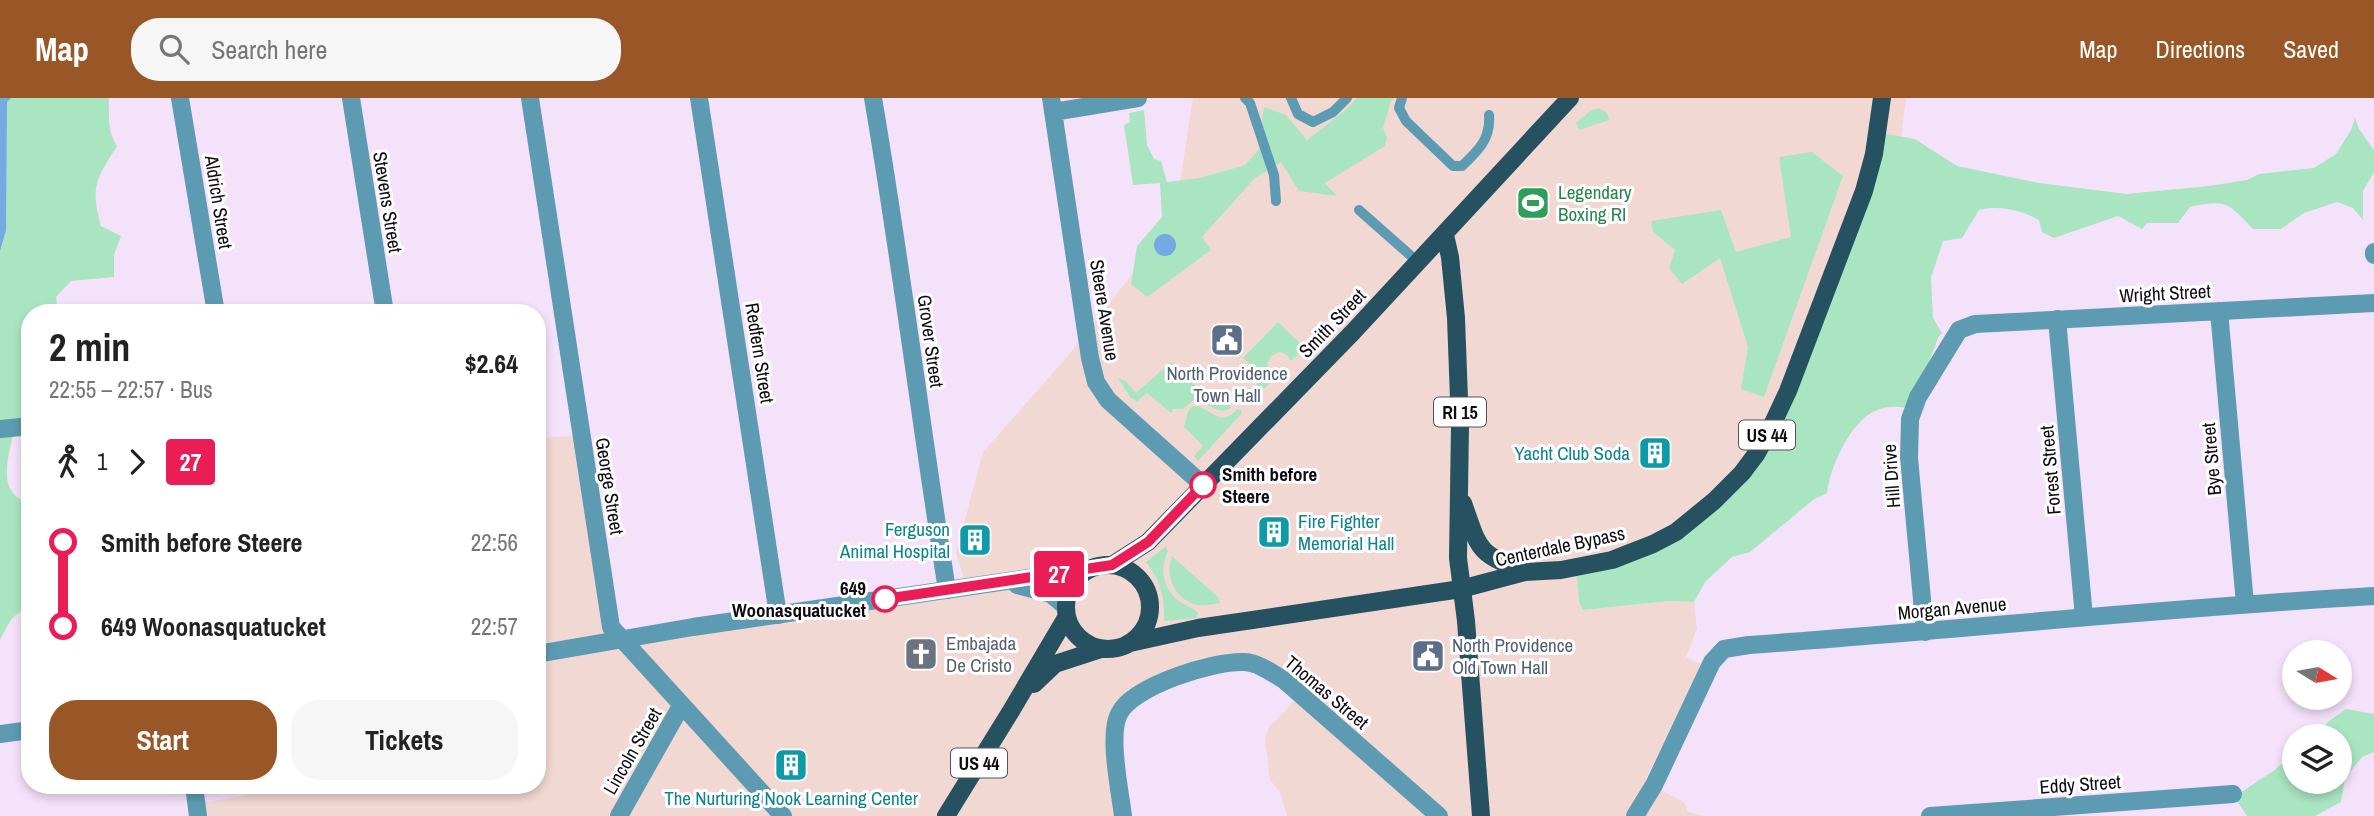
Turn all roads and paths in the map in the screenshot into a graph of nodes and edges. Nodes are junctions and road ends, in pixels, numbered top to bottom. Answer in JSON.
{"nodes":[{"id":1,"x":180,"y":98,"type":"edge"},
{"id":2,"x":351,"y":98,"type":"edge"},
{"id":3,"x":530,"y":98,"type":"edge"},
{"id":4,"x":699,"y":98,"type":"edge"},
{"id":5,"x":873,"y":98,"type":"edge"},
{"id":6,"x":1138,"y":98,"type":"edge"},
{"id":7,"x":1245,"y":98,"type":"edge"},
{"id":8,"x":1291,"y":98,"type":"edge"},
{"id":9,"x":1347,"y":98,"type":"edge"},
{"id":10,"x":1402,"y":98,"type":"edge"},
{"id":11,"x":1570,"y":98,"type":"edge"},
{"id":12,"x":1882,"y":98,"type":"edge"},
{"id":13,"x":1052,"y":105,"type":"edge"},
{"id":14,"x":1489,"y":115,"type":"dead end"},
{"id":15,"x":1276,"y":201,"type":"dead end"},
{"id":16,"x":1359,"y":209,"type":"dead end"},
{"id":17,"x":1445,"y":236,"type":"junction"},
{"id":18,"x":1419,"y":263,"type":"junction"},
{"id":19,"x":2374,"y":303,"type":"edge"},
{"id":20,"x":214,"y":304,"type":"edge"},
{"id":21,"x":383,"y":304,"type":"edge"},
{"id":22,"x":2219,"y":312,"type":"junction"},
{"id":23,"x":2057,"y":319,"type":"junction"},
{"id":24,"x":1959,"y":330,"type":"joint"},
{"id":25,"x":21,"y":427,"type":"edge"},
{"id":26,"x":1,"y":429,"type":"edge"},
{"id":27,"x":1203,"y":485,"type":"junction"},
{"id":28,"x":1460,"y":497,"type":"junction"},
{"id":29,"x":1112,"y":565,"type":"junction"},
{"id":30,"x":1090,"y":569,"type":"junction"},
{"id":31,"x":1525,"y":572,"type":"junction"},
{"id":32,"x":1003,"y":583,"type":"junction"},
{"id":33,"x":1461,"y":589,"type":"junction"},
{"id":34,"x":947,"y":590,"type":"junction"},
{"id":35,"x":2374,"y":596,"type":"edge"},
{"id":36,"x":2245,"y":604,"type":"junction"},
{"id":37,"x":1066,"y":611,"type":"junction"},
{"id":38,"x":778,"y":615,"type":"junction"},
{"id":39,"x":2084,"y":617,"type":"junction"},
{"id":40,"x":1925,"y":632,"type":"junction"},
{"id":41,"x":621,"y":640,"type":"junction"},
{"id":42,"x":1130,"y":643,"type":"junction"},
{"id":43,"x":1101,"y":649,"type":"junction"},
{"id":44,"x":546,"y":652,"type":"edge"},
{"id":45,"x":681,"y":706,"type":"junction"},
{"id":46,"x":1011,"y":711,"type":"junction"},
{"id":47,"x":21,"y":731,"type":"edge"},
{"id":48,"x":0,"y":734,"type":"edge"},
{"id":49,"x":195,"y":794,"type":"edge"},
{"id":50,"x":2233,"y":794,"type":"dead end"},
{"id":51,"x":198,"y":816,"type":"edge"},
{"id":52,"x":619,"y":816,"type":"edge"},
{"id":53,"x":783,"y":816,"type":"edge"},
{"id":54,"x":946,"y":816,"type":"edge"},
{"id":55,"x":1123,"y":816,"type":"edge"},
{"id":56,"x":1439,"y":816,"type":"edge"},
{"id":57,"x":1481,"y":816,"type":"edge"},
{"id":58,"x":1635,"y":816,"type":"edge"},
{"id":59,"x":1930,"y":816,"type":"edge"}],
"edges":[{"from":1,"to":20,"type":"street","name":"Aldrich Street"},
{"from":2,"to":21,"type":"street","name":"Stevens Street"},
{"from":3,"to":41,"type":"street","name":"George Street"},
{"from":4,"to":38,"type":"street","name":"Redfern Street"},
{"from":5,"to":34,"type":"street","name":"Grover Street"},
{"from":6,"to":13,"type":"street"},
{"from":7,"to":15,"type":"lane"},
{"from":8,"to":9,"type":"lane"},
{"from":10,"to":14,"type":"lane"},
{"from":11,"to":17,"type":"main road","name":"Smith Street"},
{"from":12,"to":31,"type":"main road","name":"Centerdale Bypass","number":"US 44"},
{"from":13,"to":27,"type":"street","name":"Steere Avenue"},
{"from":16,"to":18,"type":"lane"},
{"from":17,"to":18,"type":"main road","name":"Smith Street"},
{"from":17,"to":28,"type":"main road","number":"RI 15"},
{"from":18,"to":27,"type":"main road","name":"Smith Street"},
{"from":19,"to":22,"type":"street","name":"Wright Street"},
{"from":22,"to":23,"type":"street","name":"Wright Street"},
{"from":22,"to":36,"type":"street","name":"Bye Street"},
{"from":23,"to":24,"type":"street","name":"Wright Street"},
{"from":23,"to":39,"type":"street","name":"Forest Street"},
{"from":24,"to":40,"type":"street","name":"Hill Drive"},
{"from":25,"to":26,"type":"street"},
{"from":27,"to":29,"type":"main road","name":"Smith Street"},
{"from":28,"to":31,"type":"main road"},
{"from":28,"to":33,"type":"main road","number":"RI 15"},
{"from":29,"to":30,"type":"main road"},
{"from":29,"to":42,"type":"main road"},
{"from":30,"to":32,"type":"street"},
{"from":30,"to":37,"type":"main road"},
{"from":31,"to":33,"type":"main road","name":"Centerdale Bypass","number":"US 44"},
{"from":32,"to":34,"type":"street"},
{"from":32,"to":37,"type":"street"},
{"from":33,"to":42,"type":"main road","name":"Centerdale Bypass","number":"US 44"},
{"from":33,"to":57,"type":"main road","number":"RI 15"},
{"from":34,"to":38,"type":"street"},
{"from":35,"to":36,"type":"street","name":"Morgan Avenue"},
{"from":36,"to":39,"type":"street","name":"Morgan Avenue"},
{"from":37,"to":43,"type":"main road"},
{"from":37,"to":46,"type":"main road","number":"US 44"},
{"from":38,"to":41,"type":"street"},
{"from":39,"to":40,"type":"street","name":"Morgan Avenue"},
{"from":40,"to":58,"type":"street","name":"Morgan Avenue"},
{"from":41,"to":44,"type":"street"},
{"from":41,"to":45,"type":"street","name":"George Street"},
{"from":42,"to":43,"type":"main road"},
{"from":43,"to":46,"type":"main road","number":"US 44"},
{"from":45,"to":52,"type":"street","name":"Lincoln Street"},
{"from":45,"to":53,"type":"street","name":"George Street"},
{"from":46,"to":54,"type":"main road","number":"US 44"},
{"from":47,"to":48,"type":"street"},
{"from":49,"to":51,"type":"street"},
{"from":50,"to":59,"type":"street","name":"Eddy Street"},
{"from":55,"to":56,"type":"street","name":"Thomas Street"}]}
